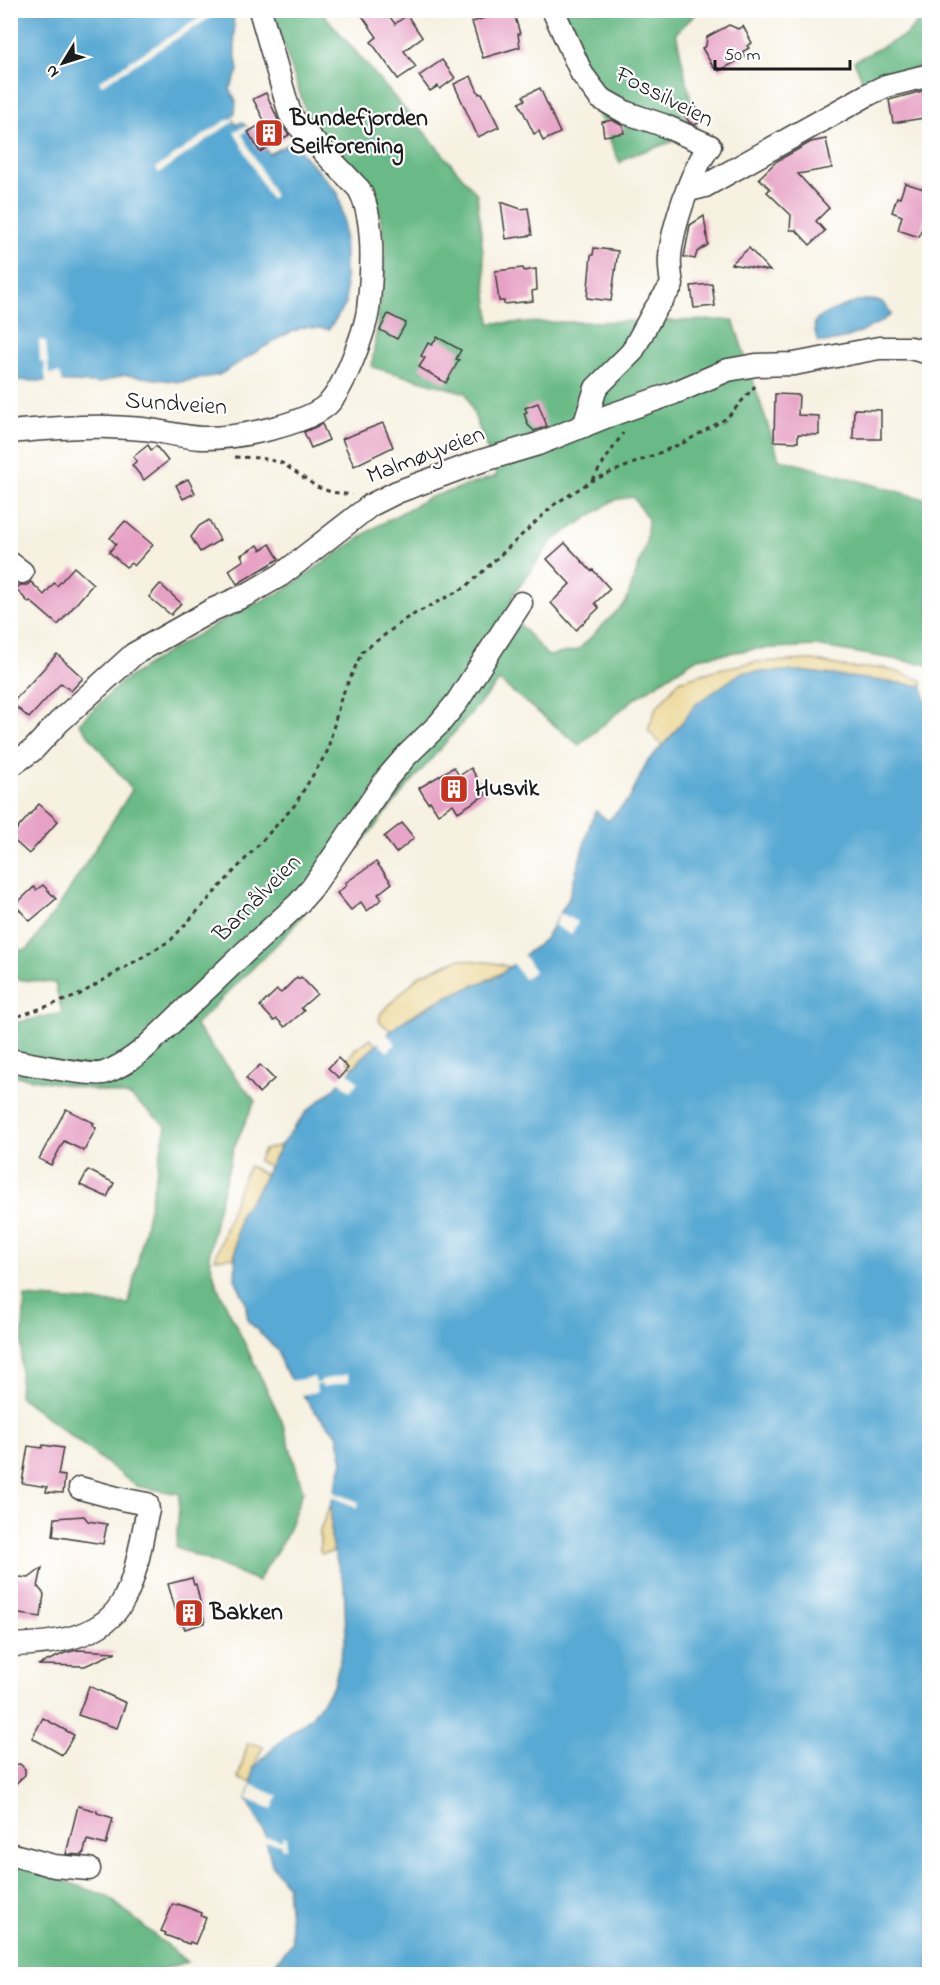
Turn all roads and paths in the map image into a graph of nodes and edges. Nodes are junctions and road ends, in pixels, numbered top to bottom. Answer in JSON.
{"nodes":[{"id":1,"x":260,"y":10,"type":"edge"},
{"id":2,"x":554,"y":10,"type":"edge"},
{"id":3,"x":930,"y":75,"type":"edge"},
{"id":4,"x":688,"y":190,"type":"junction"},
{"id":5,"x":930,"y":353,"type":"edge"},
{"id":6,"x":768,"y":364,"type":"junction"},
{"id":7,"x":584,"y":426,"type":"junction"},
{"id":8,"x":10,"y":432,"type":"edge"},
{"id":9,"x":623,"y":433,"type":"dead end"},
{"id":10,"x":228,"y":457,"type":"dead end"},
{"id":11,"x":591,"y":481,"type":"junction"},
{"id":12,"x":352,"y":495,"type":"dead end"},
{"id":13,"x":521,"y":603,"type":"dead end"},
{"id":14,"x":10,"y":765,"type":"edge"},
{"id":15,"x":10,"y":1019,"type":"edge"},
{"id":16,"x":10,"y":1060,"type":"edge"},
{"id":17,"x":80,"y":1488,"type":"dead end"},
{"id":18,"x":10,"y":1645,"type":"edge"},
{"id":19,"x":10,"y":1854,"type":"edge"},
{"id":20,"x":89,"y":1869,"type":"dead end"}],
"edges":[{"from":1,"to":8,"type":"street","name":"Sundveien"},
{"from":2,"to":4,"type":"street","name":"Fossilveien"},
{"from":3,"to":4,"type":"street"},
{"from":4,"to":7,"type":"street","name":"Fossilveien"},
{"from":5,"to":6,"type":"street","name":"Malmøyveien"},
{"from":6,"to":7,"type":"street","name":"Malmøyveien"},
{"from":6,"to":11,"type":"path"},
{"from":7,"to":14,"type":"street","name":"Malmøyveien"},
{"from":9,"to":11,"type":"path"},
{"from":10,"to":12,"type":"path"},
{"from":11,"to":15,"type":"path"},
{"from":13,"to":16,"type":"street","name":"Barnålveien"},
{"from":17,"to":18,"type":"street"},
{"from":19,"to":20,"type":"street"}]}
